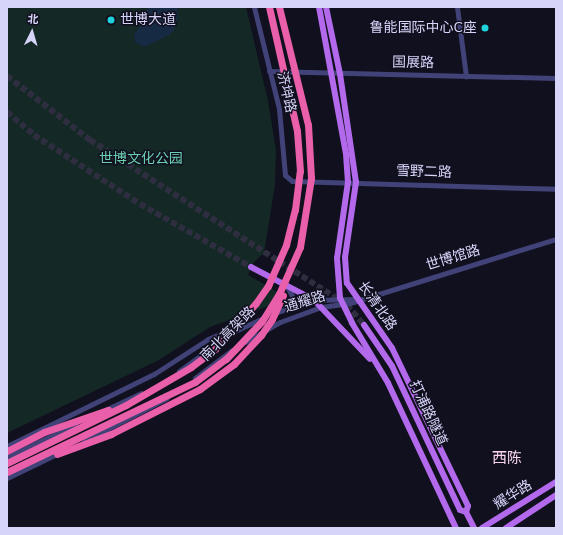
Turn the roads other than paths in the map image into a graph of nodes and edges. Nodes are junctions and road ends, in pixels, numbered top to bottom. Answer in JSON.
{"nodes":[{"id":1,"x":254,"y":7,"type":"edge"},
{"id":2,"x":269,"y":7,"type":"edge"},
{"id":3,"x":279,"y":7,"type":"edge"},
{"id":4,"x":319,"y":7,"type":"edge"},
{"id":5,"x":326,"y":7,"type":"edge"},
{"id":6,"x":457,"y":7,"type":"edge"},
{"id":7,"x":269,"y":70,"type":"junction"},
{"id":8,"x":332,"y":74,"type":"junction"},
{"id":9,"x":340,"y":74,"type":"junction"},
{"id":10,"x":466,"y":76,"type":"junction"},
{"id":11,"x":556,"y":78,"type":"edge"},
{"id":12,"x":292,"y":181,"type":"joint"},
{"id":13,"x":348,"y":182,"type":"junction"},
{"id":14,"x":356,"y":182,"type":"junction"},
{"id":15,"x":556,"y":188,"type":"edge"},
{"id":16,"x":556,"y":239,"type":"edge"},
{"id":17,"x":251,"y":267,"type":"tunnel mouth"},
{"id":18,"x":288,"y":275,"type":"junction"},
{"id":19,"x":287,"y":286,"type":"junction"},
{"id":20,"x":357,"y":299,"type":"junction"},
{"id":21,"x":314,"y":300,"type":"junction"},
{"id":22,"x":342,"y":302,"type":"junction"},
{"id":23,"x":321,"y":307,"type":"junction"},
{"id":24,"x":283,"y":310,"type":"junction"},
{"id":25,"x":248,"y":323,"type":"junction"},
{"id":26,"x":364,"y":325,"type":"tunnel mouth"},
{"id":27,"x":377,"y":366,"type":"junction"},
{"id":28,"x":126,"y":405,"type":"junction"},
{"id":29,"x":7,"y":446,"type":"edge"},
{"id":30,"x":7,"y":451,"type":"edge"},
{"id":31,"x":57,"y":454,"type":"junction"},
{"id":32,"x":7,"y":457,"type":"edge"},
{"id":33,"x":7,"y":463,"type":"edge"},
{"id":34,"x":7,"y":472,"type":"edge"},
{"id":35,"x":7,"y":478,"type":"edge"},
{"id":36,"x":556,"y":482,"type":"edge"},
{"id":37,"x":556,"y":495,"type":"edge"},
{"id":38,"x":466,"y":512,"type":"junction"},
{"id":39,"x":456,"y":528,"type":"edge"},
{"id":40,"x":474,"y":528,"type":"edge"},
{"id":41,"x":482,"y":528,"type":"edge"},
{"id":42,"x":506,"y":528,"type":"edge"}],
"edges":[{"from":1,"to":7,"type":"street","name":"济坤路"},
{"from":2,"to":28,"type":"highway","name":"南北高架路","bridge":true},
{"from":3,"to":18,"type":"highway","name":"南北高架路","bridge":true},
{"from":4,"to":8,"type":"main road","name":"长清北路"},
{"from":5,"to":9,"type":"main road","name":"长清北路"},
{"from":6,"to":10,"type":"street"},
{"from":7,"to":8,"type":"street","name":"国展路"},
{"from":7,"to":12,"type":"street","name":"济坤路"},
{"from":8,"to":9,"type":"street","name":"国展路"},
{"from":8,"to":13,"type":"main road","name":"长清北路"},
{"from":9,"to":10,"type":"street","name":"国展路"},
{"from":9,"to":14,"type":"main road","name":"长清北路"},
{"from":10,"to":11,"type":"street","name":"国展路"},
{"from":12,"to":13,"type":"street","name":"雪野二路"},
{"from":13,"to":14,"type":"street","name":"雪野二路"},
{"from":13,"to":22,"type":"main road","name":"长清北路"},
{"from":14,"to":15,"type":"street","name":"雪野二路"},
{"from":14,"to":20,"type":"main road","name":"长清北路"},
{"from":16,"to":20,"type":"street","name":"世博馆路"},
{"from":17,"to":19,"type":"main road"},
{"from":18,"to":31,"type":"highway","bridge":true},
{"from":18,"to":34,"type":"highway","name":"南北高架路","bridge":true},
{"from":19,"to":21,"type":"main road"},
{"from":19,"to":24,"type":"street"},
{"from":20,"to":22,"type":"street","name":"通耀路"},
{"from":20,"to":38,"type":"main road","name":"长清北路"},
{"from":21,"to":22,"type":"street","name":"通耀路"},
{"from":21,"to":23,"type":"main road"},
{"from":21,"to":24,"type":"street","name":"通耀路"},
{"from":22,"to":23,"type":"street","name":"通耀路"},
{"from":22,"to":27,"type":"main road","name":"长清北路"},
{"from":23,"to":27,"type":"main road"},
{"from":23,"to":31,"type":"street","name":"通耀路"},
{"from":24,"to":25,"type":"street","name":"通耀路"},
{"from":25,"to":29,"type":"street"},
{"from":25,"to":32,"type":"street","name":"通耀路"},
{"from":26,"to":38,"type":"main road","name":"打浦路隧道"},
{"from":27,"to":39,"type":"main road","name":"长清北路"},
{"from":28,"to":30,"type":"highway","bridge":true},
{"from":28,"to":33,"type":"highway","name":"南北高架路","bridge":true},
{"from":31,"to":35,"type":"street","name":"通耀路"},
{"from":36,"to":41,"type":"main road","name":"耀华路"},
{"from":37,"to":42,"type":"main road","name":"耀华路"},
{"from":38,"to":40,"type":"main road","name":"长清北路"}]}
